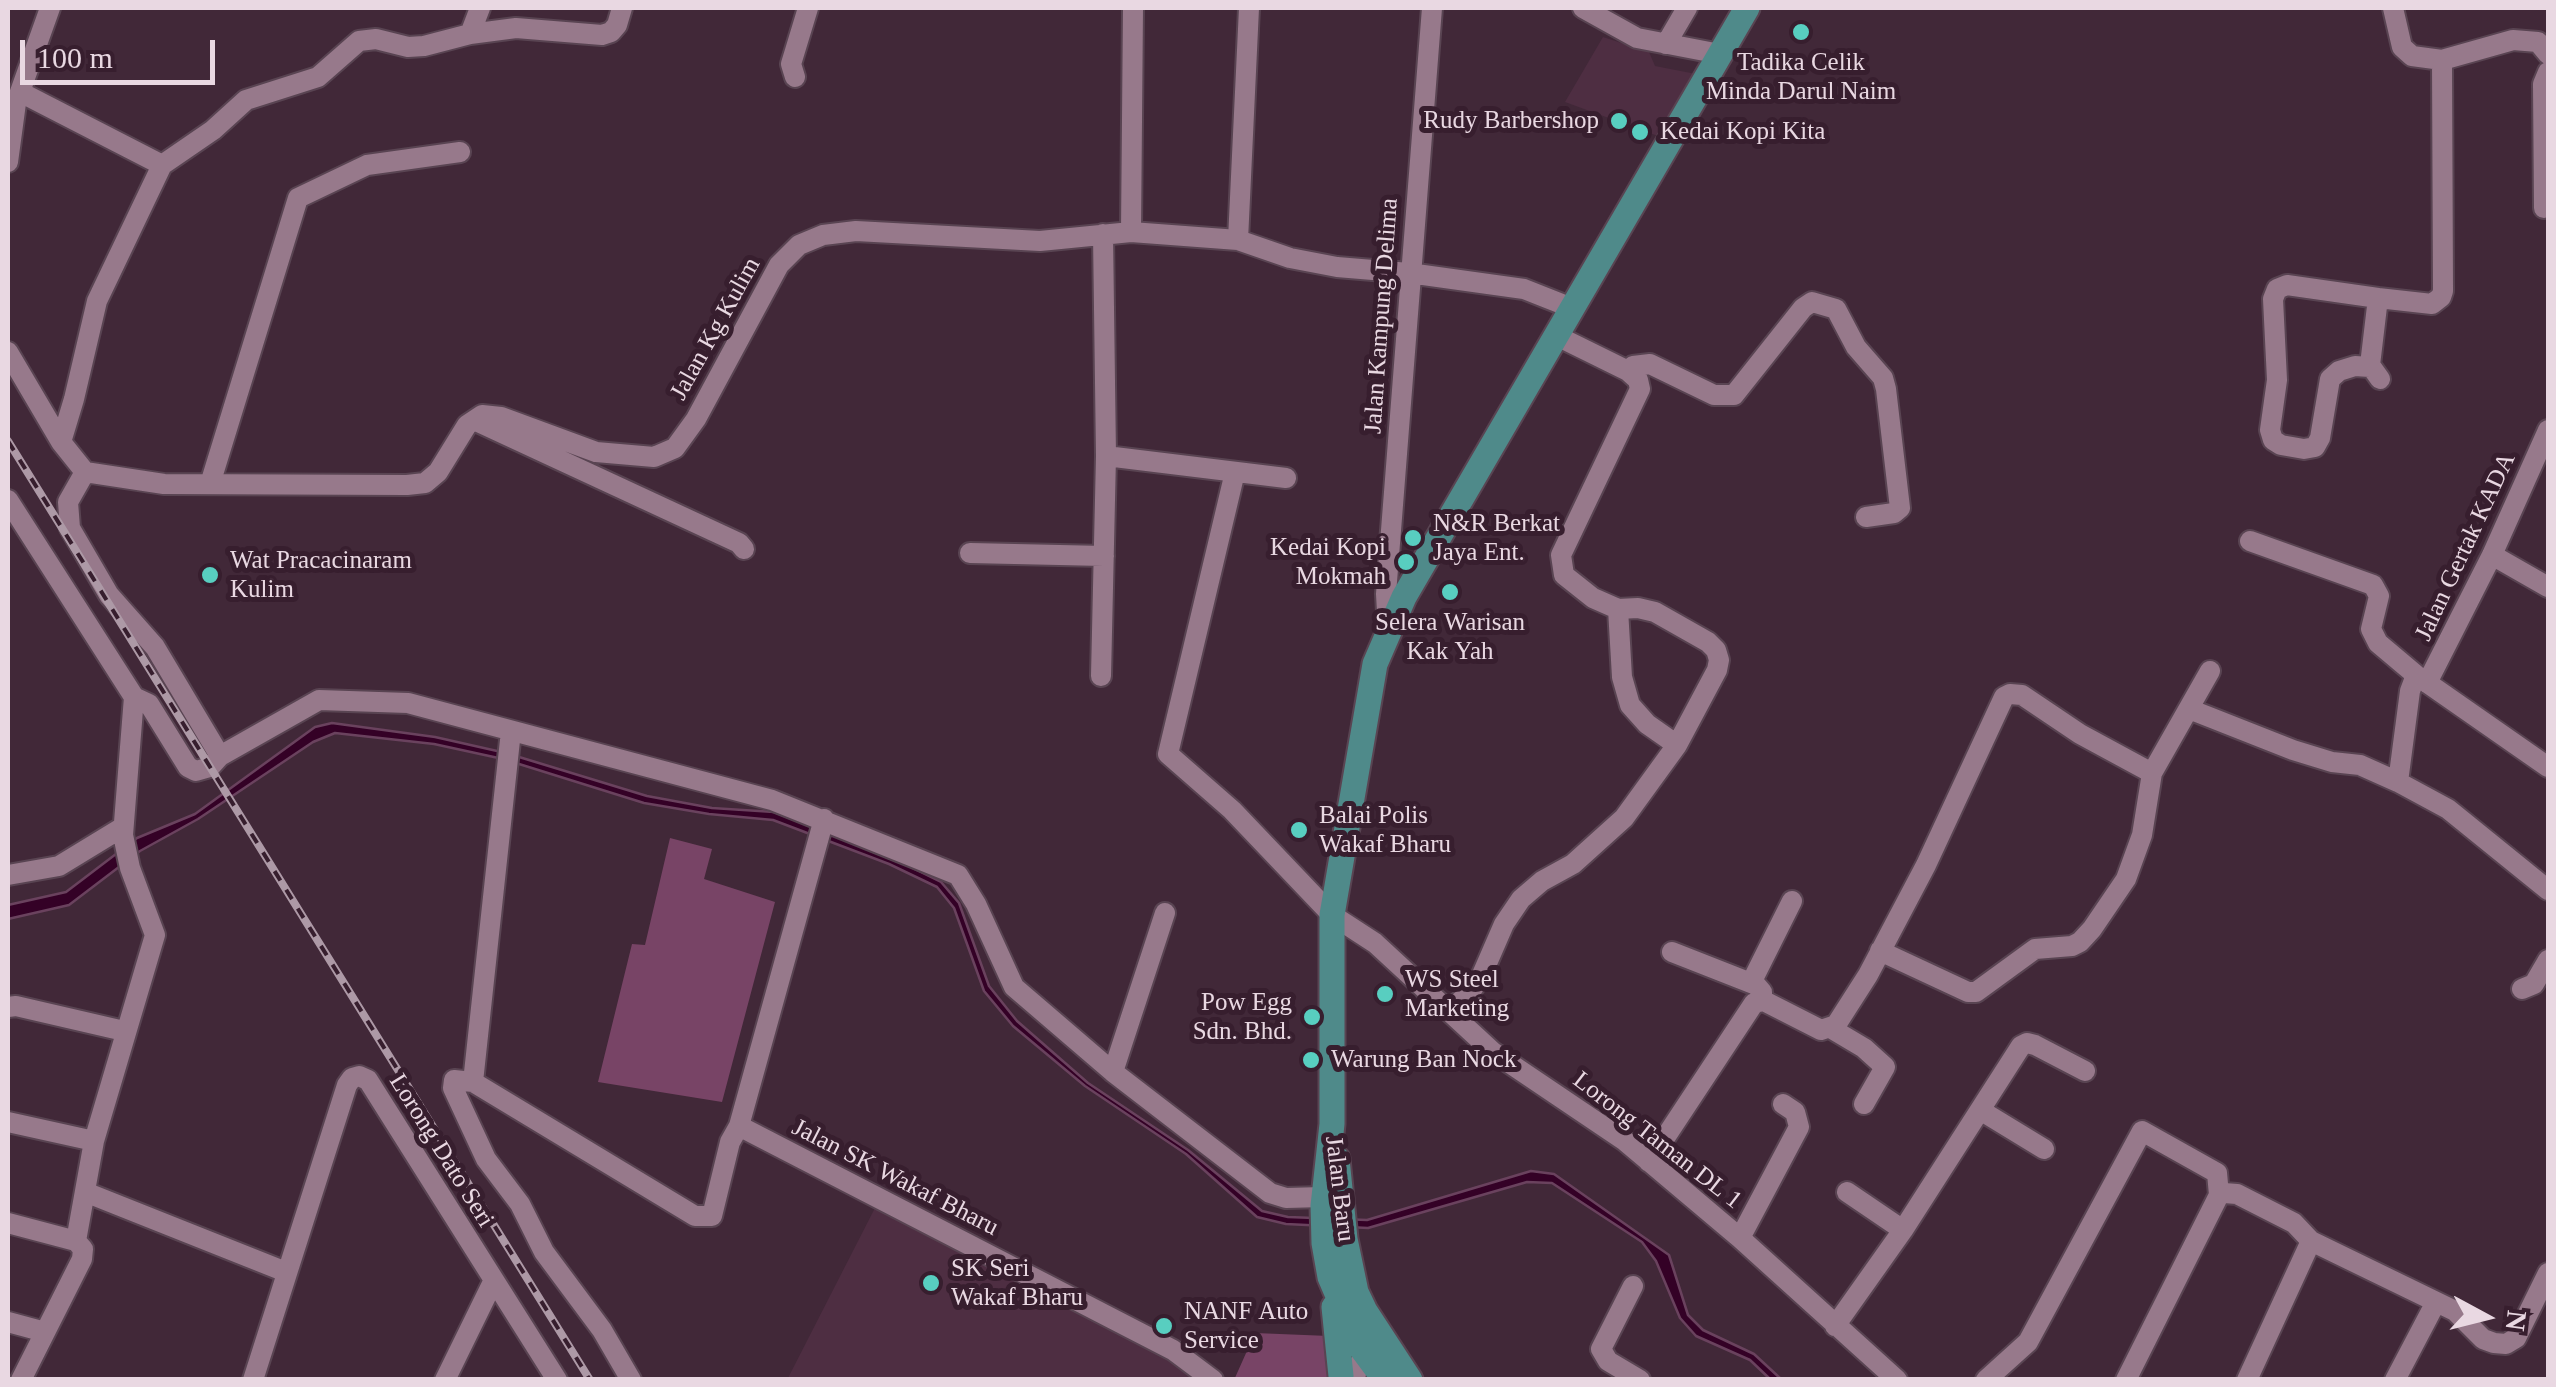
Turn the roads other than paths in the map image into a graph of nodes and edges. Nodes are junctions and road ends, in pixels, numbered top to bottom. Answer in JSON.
{"nodes":[{"id":1,"x":50,"y":8,"type":"edge"},
{"id":2,"x":480,"y":8,"type":"edge"},
{"id":3,"x":622,"y":8,"type":"edge"},
{"id":4,"x":808,"y":8,"type":"edge"},
{"id":5,"x":1133,"y":8,"type":"edge"},
{"id":6,"x":1249,"y":8,"type":"edge"},
{"id":7,"x":1432,"y":8,"type":"edge"},
{"id":8,"x":1583,"y":8,"type":"edge"},
{"id":9,"x":1688,"y":8,"type":"edge"},
{"id":10,"x":1748,"y":8,"type":"edge"},
{"id":11,"x":2393,"y":8,"type":"edge"},
{"id":12,"x":470,"y":34,"type":"junction"},
{"id":13,"x":1666,"y":44,"type":"junction"},
{"id":14,"x":1720,"y":54,"type":"junction"},
{"id":15,"x":2548,"y":54,"type":"edge"},
{"id":16,"x":2442,"y":60,"type":"junction"},
{"id":17,"x":2548,"y":72,"type":"edge"},
{"id":18,"x":795,"y":77,"type":"dead end"},
{"id":19,"x":15,"y":98,"type":"edge"},
{"id":20,"x":460,"y":152,"type":"dead end"},
{"id":21,"x":8,"y":162,"type":"edge"},
{"id":22,"x":162,"y":165,"type":"junction"},
{"id":23,"x":2544,"y":208,"type":"dead end"},
{"id":24,"x":1132,"y":232,"type":"junction"},
{"id":25,"x":1104,"y":234,"type":"junction"},
{"id":26,"x":1238,"y":240,"type":"junction"},
{"id":27,"x":1409,"y":273,"type":"junction"},
{"id":28,"x":2378,"y":298,"type":"junction"},
{"id":29,"x":1572,"y":308,"type":"junction"},
{"id":30,"x":1555,"y":334,"type":"junction"},
{"id":31,"x":8,"y":352,"type":"edge"},
{"id":32,"x":1628,"y":370,"type":"junction"},
{"id":33,"x":474,"y":420,"type":"junction"},
{"id":34,"x":2548,"y":430,"type":"edge"},
{"id":35,"x":60,"y":442,"type":"junction"},
{"id":36,"x":1106,"y":456,"type":"junction"},
{"id":37,"x":630,"y":457,"type":"junction"},
{"id":38,"x":2542,"y":459,"type":"edge"},
{"id":39,"x":85,"y":472,"type":"junction"},
{"id":40,"x":1235,"y":472,"type":"junction"},
{"id":41,"x":1286,"y":478,"type":"dead end"},
{"id":42,"x":210,"y":484,"type":"junction"},
{"id":43,"x":617,"y":486,"type":"junction"},
{"id":44,"x":8,"y":500,"type":"edge"},
{"id":45,"x":1866,"y":517,"type":"dead end"},
{"id":46,"x":2250,"y":541,"type":"dead end"},
{"id":47,"x":744,"y":549,"type":"dead end"},
{"id":48,"x":970,"y":553,"type":"dead end"},
{"id":49,"x":2492,"y":555,"type":"junction"},
{"id":50,"x":1104,"y":556,"type":"junction"},
{"id":51,"x":2548,"y":586,"type":"edge"},
{"id":52,"x":1618,"y":609,"type":"junction"},
{"id":53,"x":1388,"y":629,"type":"junction"},
{"id":54,"x":2210,"y":671,"type":"dead end"},
{"id":55,"x":1102,"y":676,"type":"dead end"},
{"id":56,"x":2422,"y":679,"type":"junction"},
{"id":57,"x":134,"y":697,"type":"junction"},
{"id":58,"x":2189,"y":708,"type":"junction"},
{"id":59,"x":511,"y":730,"type":"junction"},
{"id":60,"x":1677,"y":745,"type":"junction"},
{"id":61,"x":220,"y":756,"type":"junction"},
{"id":62,"x":2548,"y":767,"type":"edge"},
{"id":63,"x":2152,"y":773,"type":"junction"},
{"id":64,"x":2398,"y":782,"type":"junction"},
{"id":65,"x":823,"y":823,"type":"junction"},
{"id":66,"x":122,"y":831,"type":"junction"},
{"id":67,"x":8,"y":875,"type":"edge"},
{"id":68,"x":2548,"y":890,"type":"edge"},
{"id":69,"x":1792,"y":901,"type":"dead end"},
{"id":70,"x":1165,"y":913,"type":"dead end"},
{"id":71,"x":1332,"y":914,"type":"junction"},
{"id":72,"x":1880,"y":951,"type":"junction"},
{"id":73,"x":1672,"y":952,"type":"dead end"},
{"id":74,"x":2548,"y":960,"type":"edge"},
{"id":75,"x":2522,"y":989,"type":"dead end"},
{"id":76,"x":1756,"y":992,"type":"junction"},
{"id":77,"x":8,"y":1007,"type":"edge"},
{"id":78,"x":1450,"y":1010,"type":"junction"},
{"id":79,"x":1832,"y":1029,"type":"junction"},
{"id":80,"x":124,"y":1031,"type":"junction"},
{"id":81,"x":2085,"y":1071,"type":"dead end"},
{"id":82,"x":1113,"y":1072,"type":"junction"},
{"id":83,"x":473,"y":1082,"type":"junction"},
{"id":84,"x":1783,"y":1104,"type":"dead end"},
{"id":85,"x":1864,"y":1104,"type":"dead end"},
{"id":86,"x":1980,"y":1110,"type":"junction"},
{"id":87,"x":8,"y":1122,"type":"edge"},
{"id":88,"x":1332,"y":1124,"type":"junction"},
{"id":89,"x":739,"y":1126,"type":"junction"},
{"id":90,"x":94,"y":1141,"type":"junction"},
{"id":91,"x":2044,"y":1149,"type":"dead end"},
{"id":92,"x":1650,"y":1162,"type":"junction"},
{"id":93,"x":85,"y":1192,"type":"junction"},
{"id":94,"x":1847,"y":1192,"type":"dead end"},
{"id":95,"x":2219,"y":1195,"type":"junction"},
{"id":96,"x":1323,"y":1198,"type":"junction"},
{"id":97,"x":8,"y":1223,"type":"edge"},
{"id":98,"x":1903,"y":1230,"type":"junction"},
{"id":99,"x":1740,"y":1238,"type":"junction"},
{"id":100,"x":76,"y":1240,"type":"junction"},
{"id":101,"x":2311,"y":1241,"type":"junction"},
{"id":102,"x":286,"y":1272,"type":"junction"},
{"id":103,"x":2548,"y":1273,"type":"edge"},
{"id":104,"x":1330,"y":1277,"type":"junction"},
{"id":105,"x":493,"y":1282,"type":"junction"},
{"id":106,"x":1633,"y":1286,"type":"dead end"},
{"id":107,"x":2436,"y":1302,"type":"junction"},
{"id":108,"x":1365,"y":1311,"type":"junction"},
{"id":109,"x":8,"y":1322,"type":"edge"},
{"id":110,"x":1835,"y":1326,"type":"junction"},
{"id":111,"x":45,"y":1332,"type":"junction"},
{"id":112,"x":1355,"y":1364,"type":"edge"},
{"id":113,"x":1399,"y":1376,"type":"edge"},
{"id":114,"x":21,"y":1380,"type":"edge"},
{"id":115,"x":252,"y":1380,"type":"edge"},
{"id":116,"x":445,"y":1380,"type":"edge"},
{"id":117,"x":557,"y":1380,"type":"edge"},
{"id":118,"x":631,"y":1380,"type":"edge"},
{"id":119,"x":1213,"y":1380,"type":"edge"},
{"id":120,"x":1640,"y":1380,"type":"edge"},
{"id":121,"x":1897,"y":1380,"type":"edge"},
{"id":122,"x":1986,"y":1380,"type":"edge"},
{"id":123,"x":2126,"y":1380,"type":"edge"},
{"id":124,"x":2247,"y":1380,"type":"edge"},
{"id":125,"x":2395,"y":1380,"type":"edge"}],
"edges":[{"from":1,"to":19,"type":"street"},
{"from":2,"to":12,"type":"street"},
{"from":3,"to":12,"type":"street"},
{"from":4,"to":18,"type":"street"},
{"from":5,"to":24,"type":"street"},
{"from":6,"to":26,"type":"street"},
{"from":7,"to":27,"type":"street","name":"Jalan Kampung Delima"},
{"from":8,"to":13,"type":"street"},
{"from":9,"to":13,"type":"street"},
{"from":10,"to":14,"type":"main road"},
{"from":11,"to":16,"type":"street"},
{"from":12,"to":22,"type":"street"},
{"from":13,"to":14,"type":"street"},
{"from":14,"to":29,"type":"main road"},
{"from":15,"to":16,"type":"street"},
{"from":16,"to":28,"type":"street"},
{"from":17,"to":23,"type":"street"},
{"from":19,"to":21,"type":"street"},
{"from":19,"to":22,"type":"street"},
{"from":20,"to":42,"type":"street"},
{"from":22,"to":35,"type":"street"},
{"from":24,"to":25,"type":"street","name":"Jalan Kg Kulim"},
{"from":24,"to":26,"type":"street","name":"Jalan Kg Kulim"},
{"from":25,"to":36,"type":"street"},
{"from":25,"to":37,"type":"street","name":"Jalan Kg Kulim"},
{"from":26,"to":27,"type":"street","name":"Jalan Kg Kulim"},
{"from":27,"to":29,"type":"street","name":"Jalan Kg Kulim"},
{"from":27,"to":53,"type":"street","name":"Jalan Kampung Delima"},
{"from":28,"to":28,"type":"street"},
{"from":29,"to":30,"type":"main road"},
{"from":30,"to":32,"type":"street"},
{"from":30,"to":53,"type":"main road"},
{"from":31,"to":35,"type":"street"},
{"from":32,"to":45,"type":"street"},
{"from":32,"to":52,"type":"street"},
{"from":33,"to":37,"type":"street","name":"Jalan Kg Kulim"},
{"from":33,"to":42,"type":"street"},
{"from":33,"to":43,"type":"street"},
{"from":34,"to":38,"type":"street","name":"Jalan Gertak KADA"},
{"from":35,"to":39,"type":"street"},
{"from":36,"to":40,"type":"street"},
{"from":36,"to":50,"type":"street"},
{"from":37,"to":43,"type":"street"},
{"from":38,"to":49,"type":"street","name":"Jalan Gertak KADA"},
{"from":39,"to":42,"type":"street"},
{"from":39,"to":61,"type":"street"},
{"from":40,"to":41,"type":"street"},
{"from":40,"to":71,"type":"street","name":"Lorong Taman DL 1"},
{"from":43,"to":47,"type":"street"},
{"from":44,"to":57,"type":"street"},
{"from":46,"to":56,"type":"street"},
{"from":48,"to":50,"type":"street"},
{"from":49,"to":51,"type":"street"},
{"from":49,"to":56,"type":"street","name":"Jalan Gertak KADA"},
{"from":50,"to":55,"type":"street"},
{"from":52,"to":60,"type":"street"},
{"from":52,"to":60,"type":"street"},
{"from":53,"to":71,"type":"main road"},
{"from":54,"to":58,"type":"street"},
{"from":56,"to":62,"type":"street"},
{"from":56,"to":64,"type":"street","name":"Jalan Gertak KADA"},
{"from":57,"to":61,"type":"street"},
{"from":57,"to":66,"type":"street"},
{"from":58,"to":63,"type":"street"},
{"from":58,"to":64,"type":"street"},
{"from":59,"to":61,"type":"street"},
{"from":59,"to":65,"type":"street"},
{"from":59,"to":83,"type":"street"},
{"from":60,"to":78,"type":"street"},
{"from":63,"to":72,"type":"street"},
{"from":63,"to":72,"type":"street"},
{"from":64,"to":68,"type":"street"},
{"from":65,"to":82,"type":"street"},
{"from":65,"to":89,"type":"street"},
{"from":66,"to":67,"type":"street"},
{"from":66,"to":80,"type":"street"},
{"from":69,"to":76,"type":"street"},
{"from":70,"to":82,"type":"street"},
{"from":71,"to":78,"type":"street","name":"Lorong Taman DL 1"},
{"from":71,"to":88,"type":"main road"},
{"from":72,"to":79,"type":"street"},
{"from":73,"to":76,"type":"street"},
{"from":74,"to":75,"type":"street"},
{"from":76,"to":79,"type":"street"},
{"from":76,"to":92,"type":"street"},
{"from":77,"to":80,"type":"street"},
{"from":78,"to":92,"type":"street","name":"Lorong Taman DL 1"},
{"from":79,"to":85,"type":"street"},
{"from":80,"to":90,"type":"street"},
{"from":81,"to":86,"type":"street"},
{"from":82,"to":96,"type":"street"},
{"from":83,"to":89,"type":"street"},
{"from":83,"to":118,"type":"street"},
{"from":84,"to":99,"type":"street"},
{"from":86,"to":91,"type":"street"},
{"from":86,"to":98,"type":"street"},
{"from":87,"to":90,"type":"street"},
{"from":88,"to":96,"type":"main road","name":"Jalan Baru"},
{"from":88,"to":108,"type":"main road","name":"Jalan Baru"},
{"from":89,"to":119,"type":"street","name":"Jalan SK Wakaf Bharu"},
{"from":90,"to":93,"type":"street"},
{"from":92,"to":99,"type":"street","name":"Lorong Taman DL 1"},
{"from":93,"to":100,"type":"street"},
{"from":93,"to":102,"type":"street"},
{"from":94,"to":98,"type":"street"},
{"from":95,"to":101,"type":"street"},
{"from":95,"to":122,"type":"street"},
{"from":95,"to":123,"type":"street"},
{"from":96,"to":104,"type":"main road","name":"Jalan Baru"},
{"from":97,"to":100,"type":"street"},
{"from":98,"to":110,"type":"street"},
{"from":99,"to":110,"type":"street","name":"Lorong Taman DL 1"},
{"from":100,"to":111,"type":"street"},
{"from":101,"to":107,"type":"street"},
{"from":101,"to":124,"type":"street"},
{"from":102,"to":105,"type":"street","name":"Lorong Dato Seri"},
{"from":102,"to":115,"type":"street","name":"Lorong Dato Seri"},
{"from":103,"to":107,"type":"street"},
{"from":104,"to":112,"type":"main road"},
{"from":104,"to":112,"type":"main road","name":"Jalan Baru"},
{"from":105,"to":116,"type":"street"},
{"from":105,"to":117,"type":"street","name":"Lorong Dato Seri"},
{"from":106,"to":120,"type":"street"},
{"from":107,"to":125,"type":"street"},
{"from":108,"to":112,"type":"main road"},
{"from":108,"to":113,"type":"main road","name":"Jalan Baru"},
{"from":109,"to":111,"type":"street"},
{"from":110,"to":121,"type":"street","name":"Lorong Taman DL 1"},
{"from":111,"to":114,"type":"street"},
{"from":112,"to":113,"type":"main road"}]}
